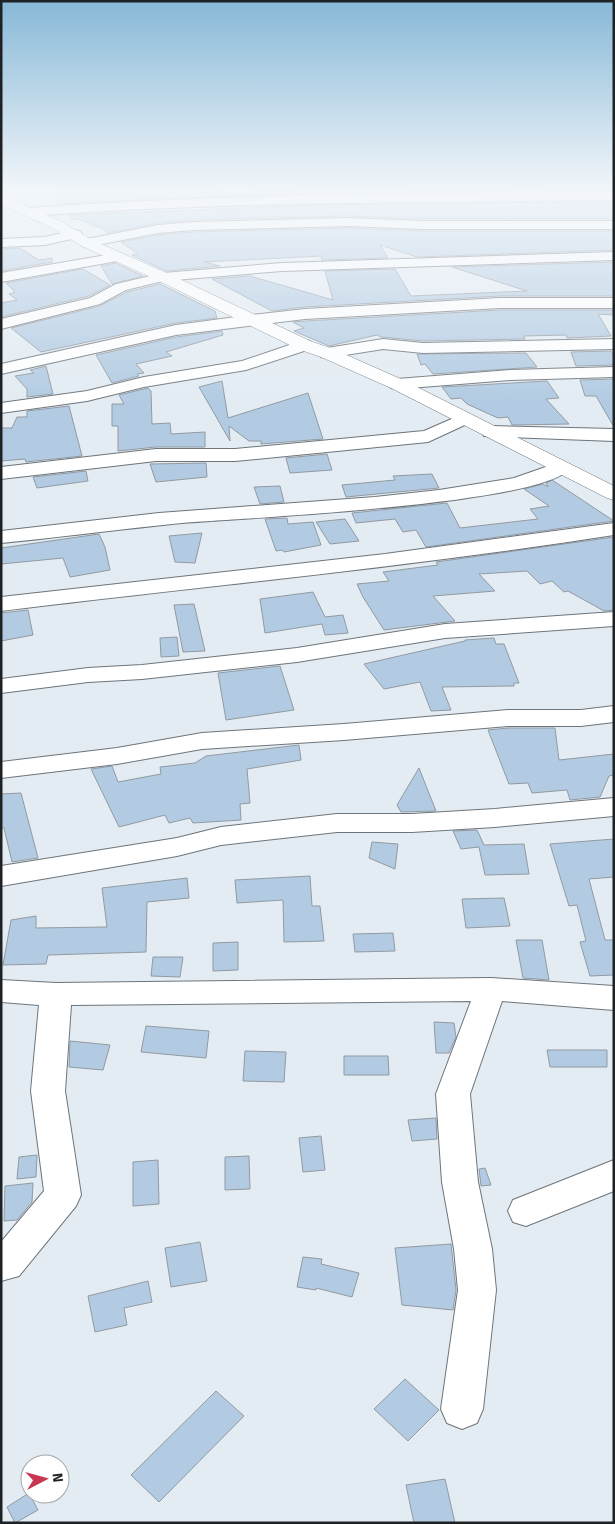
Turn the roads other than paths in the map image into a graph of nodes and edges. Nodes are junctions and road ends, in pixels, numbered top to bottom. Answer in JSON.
{"nodes":[{"id":1,"x":95,"y":261,"type":"edge"},
{"id":2,"x":128,"y":261,"type":"edge"},
{"id":3,"x":459,"y":261,"type":"edge"},
{"id":4,"x":163,"y":276,"type":"junction"},
{"id":5,"x":1,"y":278,"type":"edge"},
{"id":6,"x":614,"y":303,"type":"edge"},
{"id":7,"x":251,"y":320,"type":"junction"},
{"id":8,"x":1,"y":324,"type":"edge"},
{"id":9,"x":614,"y":344,"type":"edge"},
{"id":10,"x":304,"y":345,"type":"junction"},
{"id":11,"x":327,"y":353,"type":"junction"},
{"id":12,"x":1,"y":369,"type":"edge"},
{"id":13,"x":614,"y":372,"type":"edge"},
{"id":14,"x":397,"y":384,"type":"junction"},
{"id":15,"x":1,"y":408,"type":"edge"},
{"id":16,"x":463,"y":419,"type":"junction"},
{"id":17,"x":491,"y":432,"type":"junction"},
{"id":18,"x":614,"y":435,"type":"edge"},
{"id":19,"x":560,"y":468,"type":"junction"},
{"id":20,"x":1,"y":473,"type":"edge"},
{"id":21,"x":614,"y":494,"type":"edge"},
{"id":22,"x":614,"y":529,"type":"edge"},
{"id":23,"x":1,"y":537,"type":"edge"},
{"id":24,"x":1,"y":604,"type":"edge"},
{"id":25,"x":614,"y":618,"type":"edge"},
{"id":26,"x":1,"y":686,"type":"edge"},
{"id":27,"x":614,"y":714,"type":"edge"},
{"id":28,"x":1,"y":770,"type":"edge"},
{"id":29,"x":614,"y":807,"type":"edge"},
{"id":30,"x":1,"y":876,"type":"edge"},
{"id":31,"x":491,"y":989,"type":"junction"},
{"id":32,"x":1,"y":991,"type":"edge"},
{"id":33,"x":56,"y":994,"type":"junction"},
{"id":34,"x":614,"y":998,"type":"edge"},
{"id":35,"x":614,"y":1175,"type":"edge"},
{"id":36,"x":526,"y":1211,"type":"dead end"},
{"id":37,"x":1,"y":1265,"type":"edge"},
{"id":38,"x":462,"y":1409,"type":"dead end"}],
"edges":[{"from":1,"to":5,"type":"street"},
{"from":2,"to":4,"type":"highway"},
{"from":3,"to":4,"type":"street"},
{"from":4,"to":7,"type":"highway"},
{"from":4,"to":8,"type":"street"},
{"from":6,"to":7,"type":"street"},
{"from":7,"to":10,"type":"highway"},
{"from":7,"to":12,"type":"street"},
{"from":9,"to":11,"type":"street"},
{"from":10,"to":11,"type":"highway"},
{"from":10,"to":15,"type":"street"},
{"from":11,"to":14,"type":"highway"},
{"from":13,"to":14,"type":"street"},
{"from":14,"to":16,"type":"highway"},
{"from":16,"to":17,"type":"highway"},
{"from":16,"to":20,"type":"street"},
{"from":17,"to":18,"type":"street"},
{"from":17,"to":19,"type":"highway"},
{"from":19,"to":21,"type":"highway"},
{"from":19,"to":23,"type":"street"},
{"from":22,"to":24,"type":"street"},
{"from":25,"to":26,"type":"street"},
{"from":27,"to":28,"type":"street"},
{"from":29,"to":30,"type":"street"},
{"from":31,"to":33,"type":"street"},
{"from":31,"to":34,"type":"street"},
{"from":31,"to":38,"type":"street"},
{"from":32,"to":33,"type":"street"},
{"from":33,"to":37,"type":"street"},
{"from":35,"to":36,"type":"street"}]}
